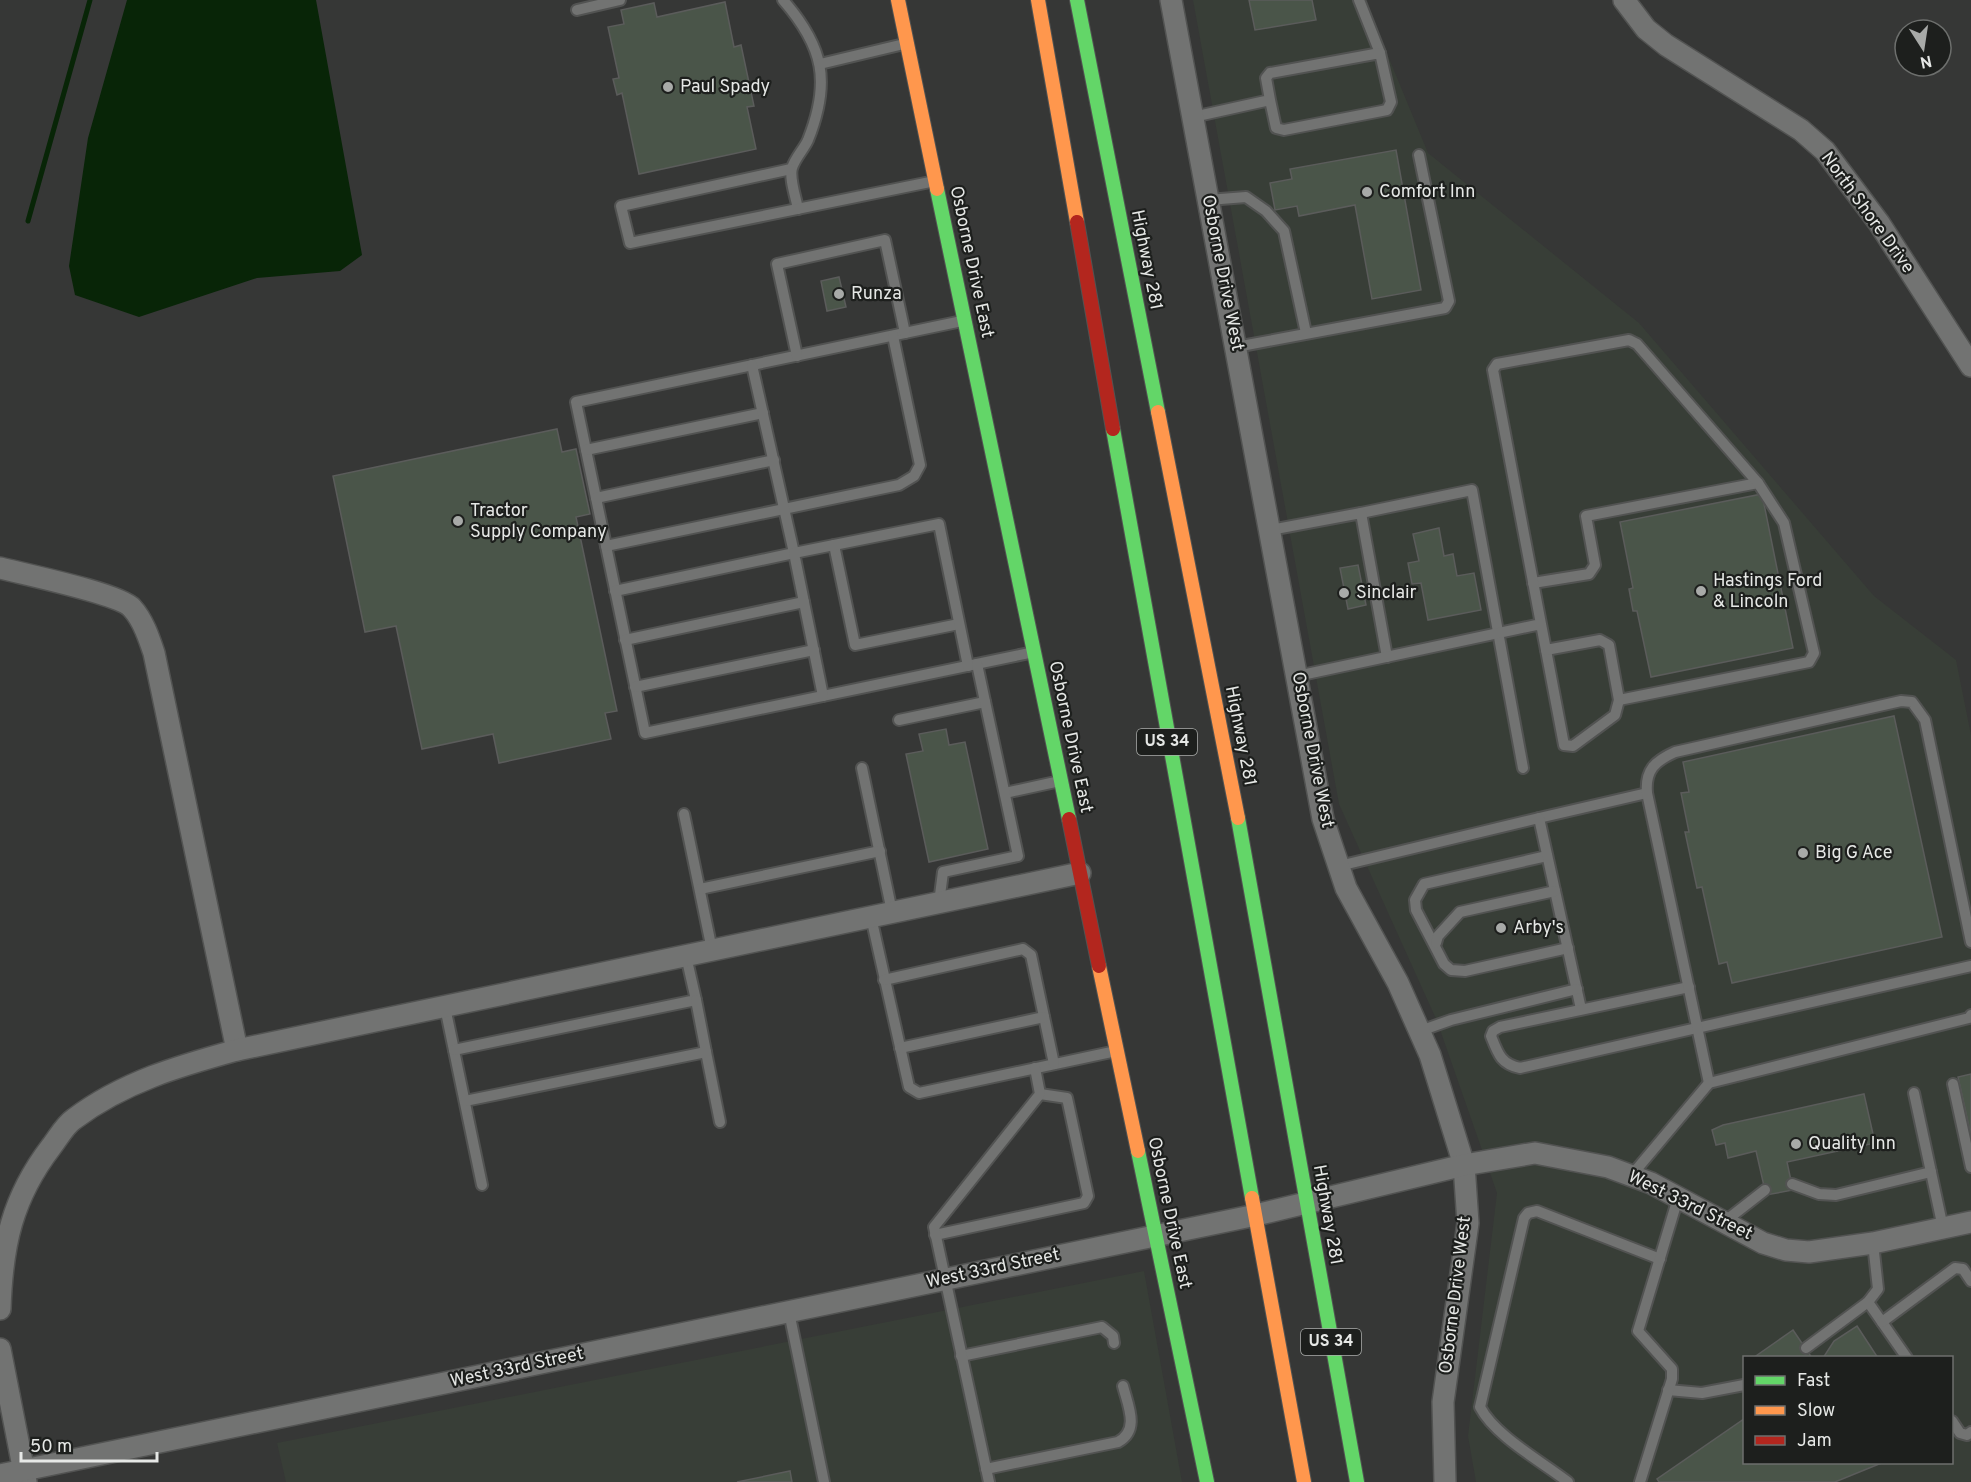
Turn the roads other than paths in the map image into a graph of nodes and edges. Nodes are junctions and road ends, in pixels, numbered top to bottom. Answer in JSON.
{"nodes":[{"id":1,"x":620,"y":0,"type":"edge"},
{"id":2,"x":783,"y":0,"type":"edge"},
{"id":3,"x":898,"y":0,"type":"edge"},
{"id":4,"x":1038,"y":0,"type":"edge"},
{"id":5,"x":1077,"y":0,"type":"edge"},
{"id":6,"x":1171,"y":0,"type":"edge"},
{"id":7,"x":1359,"y":0,"type":"edge"},
{"id":8,"x":1624,"y":0,"type":"edge"},
{"id":9,"x":577,"y":10,"type":"dead end"},
{"id":10,"x":907,"y":43,"type":"junction"},
{"id":11,"x":1380,"y":53,"type":"junction"},
{"id":12,"x":820,"y":64,"type":"junction"},
{"id":13,"x":1270,"y":100,"type":"junction"},
{"id":14,"x":1193,"y":117,"type":"junction"},
{"id":15,"x":1419,"y":155,"type":"dead end"},
{"id":16,"x":791,"y":170,"type":"junction"},
{"id":17,"x":936,"y":181,"type":"junction"},
{"id":18,"x":1208,"y":200,"type":"junction"},
{"id":19,"x":798,"y":209,"type":"junction"},
{"id":20,"x":965,"y":321,"type":"junction"},
{"id":21,"x":905,"y":333,"type":"junction"},
{"id":22,"x":1306,"y":333,"type":"junction"},
{"id":23,"x":893,"y":336,"type":"junction"},
{"id":24,"x":1236,"y":347,"type":"junction"},
{"id":25,"x":797,"y":356,"type":"junction"},
{"id":26,"x":752,"y":365,"type":"junction"},
{"id":27,"x":1971,"y":366,"type":"edge"},
{"id":28,"x":763,"y":413,"type":"junction"},
{"id":29,"x":586,"y":450,"type":"junction"},
{"id":30,"x":774,"y":460,"type":"junction"},
{"id":31,"x":1758,"y":483,"type":"junction"},
{"id":32,"x":596,"y":498,"type":"junction"},
{"id":33,"x":784,"y":508,"type":"junction"},
{"id":34,"x":1361,"y":513,"type":"junction"},
{"id":35,"x":1270,"y":530,"type":"junction"},
{"id":36,"x":834,"y":545,"type":"junction"},
{"id":37,"x":606,"y":546,"type":"junction"},
{"id":38,"x":794,"y":553,"type":"junction"},
{"id":39,"x":0,"y":568,"type":"edge"},
{"id":40,"x":1533,"y":583,"type":"junction"},
{"id":41,"x":615,"y":591,"type":"junction"},
{"id":42,"x":804,"y":602,"type":"junction"},
{"id":43,"x":959,"y":624,"type":"junction"},
{"id":44,"x":1541,"y":624,"type":"junction"},
{"id":45,"x":1497,"y":633,"type":"junction"},
{"id":46,"x":625,"y":640,"type":"junction"},
{"id":47,"x":814,"y":650,"type":"junction"},
{"id":48,"x":1546,"y":650,"type":"junction"},
{"id":49,"x":1034,"y":652,"type":"junction"},
{"id":50,"x":1388,"y":657,"type":"junction"},
{"id":51,"x":973,"y":665,"type":"junction"},
{"id":52,"x":1297,"y":676,"type":"junction"},
{"id":53,"x":635,"y":687,"type":"junction"},
{"id":54,"x":823,"y":696,"type":"junction"},
{"id":55,"x":1619,"y":700,"type":"junction"},
{"id":56,"x":986,"y":702,"type":"junction"},
{"id":57,"x":899,"y":720,"type":"dead end"},
{"id":58,"x":862,"y":768,"type":"dead end"},
{"id":59,"x":1523,"y":768,"type":"dead end"},
{"id":60,"x":1060,"y":781,"type":"junction"},
{"id":61,"x":1005,"y":793,"type":"junction"},
{"id":62,"x":1647,"y":793,"type":"junction"},
{"id":63,"x":684,"y":814,"type":"dead end"},
{"id":64,"x":1539,"y":818,"type":"junction"},
{"id":65,"x":880,"y":851,"type":"junction"},
{"id":66,"x":1548,"y":856,"type":"junction"},
{"id":67,"x":1339,"y":866,"type":"junction"},
{"id":68,"x":1080,"y":873,"type":"junction"},
{"id":69,"x":700,"y":889,"type":"junction"},
{"id":70,"x":1555,"y":891,"type":"junction"},
{"id":71,"x":939,"y":903,"type":"junction"},
{"id":72,"x":892,"y":912,"type":"junction"},
{"id":73,"x":871,"y":917,"type":"junction"},
{"id":74,"x":1971,"y":942,"type":"edge"},
{"id":75,"x":1436,"y":943,"type":"junction"},
{"id":76,"x":1568,"y":948,"type":"junction"},
{"id":77,"x":712,"y":950,"type":"junction"},
{"id":78,"x":686,"y":956,"type":"junction"},
{"id":79,"x":1971,"y":966,"type":"edge"},
{"id":80,"x":884,"y":980,"type":"junction"},
{"id":81,"x":1689,"y":987,"type":"junction"},
{"id":82,"x":1576,"y":989,"type":"junction"},
{"id":83,"x":696,"y":1000,"type":"junction"},
{"id":84,"x":445,"y":1007,"type":"junction"},
{"id":85,"x":1581,"y":1009,"type":"junction"},
{"id":86,"x":1971,"y":1015,"type":"edge"},
{"id":87,"x":1044,"y":1017,"type":"junction"},
{"id":88,"x":1697,"y":1029,"type":"junction"},
{"id":89,"x":1419,"y":1031,"type":"junction"},
{"id":90,"x":900,"y":1048,"type":"junction"},
{"id":91,"x":237,"y":1050,"type":"junction"},
{"id":92,"x":454,"y":1050,"type":"junction"},
{"id":93,"x":1117,"y":1051,"type":"junction"},
{"id":94,"x":706,"y":1052,"type":"junction"},
{"id":95,"x":1054,"y":1064,"type":"junction"},
{"id":96,"x":1035,"y":1068,"type":"junction"},
{"id":97,"x":1708,"y":1083,"type":"junction"},
{"id":98,"x":1953,"y":1084,"type":"dead end"},
{"id":99,"x":1914,"y":1093,"type":"dead end"},
{"id":100,"x":1040,"y":1094,"type":"junction"},
{"id":101,"x":465,"y":1101,"type":"junction"},
{"id":102,"x":720,"y":1122,"type":"dead end"},
{"id":103,"x":1464,"y":1165,"type":"junction"},
{"id":104,"x":1971,"y":1165,"type":"edge"},
{"id":105,"x":1931,"y":1172,"type":"junction"},
{"id":106,"x":1631,"y":1176,"type":"junction"},
{"id":107,"x":1791,"y":1184,"type":"dead end"},
{"id":108,"x":483,"y":1185,"type":"dead end"},
{"id":109,"x":1765,"y":1190,"type":"dead end"},
{"id":110,"x":1678,"y":1198,"type":"junction"},
{"id":111,"x":1306,"y":1203,"type":"junction"},
{"id":112,"x":1256,"y":1215,"type":"junction"},
{"id":113,"x":1724,"y":1222,"type":"junction"},
{"id":114,"x":1971,"y":1222,"type":"edge"},
{"id":115,"x":1942,"y":1228,"type":"junction"},
{"id":116,"x":935,"y":1235,"type":"junction"},
{"id":117,"x":1155,"y":1236,"type":"junction"},
{"id":118,"x":1873,"y":1243,"type":"junction"},
{"id":119,"x":1660,"y":1259,"type":"junction"},
{"id":120,"x":945,"y":1279,"type":"junction"},
{"id":121,"x":1971,"y":1281,"type":"edge"},
{"id":122,"x":1868,"y":1302,"type":"junction"},
{"id":123,"x":0,"y":1309,"type":"edge"},
{"id":124,"x":789,"y":1312,"type":"junction"},
{"id":125,"x":1882,"y":1322,"type":"junction"},
{"id":126,"x":1114,"y":1343,"type":"dead end"},
{"id":127,"x":1806,"y":1348,"type":"dead end"},
{"id":128,"x":0,"y":1349,"type":"edge"},
{"id":129,"x":961,"y":1356,"type":"junction"},
{"id":130,"x":1906,"y":1356,"type":"edge"},
{"id":131,"x":1743,"y":1385,"type":"edge"},
{"id":132,"x":1123,"y":1386,"type":"dead end"},
{"id":133,"x":1668,"y":1390,"type":"junction"},
{"id":134,"x":1953,"y":1422,"type":"edge"},
{"id":135,"x":1971,"y":1432,"type":"edge"},
{"id":136,"x":986,"y":1469,"type":"junction"},
{"id":137,"x":0,"y":1475,"type":"edge"},
{"id":138,"x":25,"y":1476,"type":"edge"},
{"id":139,"x":824,"y":1482,"type":"edge"},
{"id":140,"x":989,"y":1482,"type":"edge"},
{"id":141,"x":1207,"y":1482,"type":"edge"},
{"id":142,"x":1304,"y":1482,"type":"edge"},
{"id":143,"x":1357,"y":1482,"type":"edge"},
{"id":144,"x":1445,"y":1482,"type":"edge"},
{"id":145,"x":1568,"y":1482,"type":"edge"},
{"id":146,"x":1640,"y":1482,"type":"edge"}],
"edges":[{"from":1,"to":9,"type":"lane"},
{"from":2,"to":12,"type":"lane"},
{"from":3,"to":10,"type":"main road","name":"Osborne Drive East"},
{"from":4,"to":112,"type":"main road","number":"US 34"},
{"from":5,"to":111,"type":"main road","name":"Highway 281","number":"US 34"},
{"from":6,"to":14,"type":"street","name":"Osborne Drive West"},
{"from":7,"to":11,"type":"lane"},
{"from":8,"to":27,"type":"street","name":"North Shore Drive"},
{"from":10,"to":12,"type":"lane"},
{"from":10,"to":17,"type":"main road","name":"Osborne Drive East"},
{"from":11,"to":13,"type":"lane"},
{"from":11,"to":13,"type":"lane"},
{"from":12,"to":16,"type":"lane"},
{"from":13,"to":14,"type":"lane"},
{"from":14,"to":18,"type":"street","name":"Osborne Drive West"},
{"from":15,"to":22,"type":"lane"},
{"from":16,"to":19,"type":"lane"},
{"from":16,"to":19,"type":"lane"},
{"from":17,"to":19,"type":"lane"},
{"from":17,"to":20,"type":"main road","name":"Osborne Drive East"},
{"from":18,"to":22,"type":"lane"},
{"from":18,"to":24,"type":"street","name":"Osborne Drive West"},
{"from":20,"to":21,"type":"lane"},
{"from":20,"to":49,"type":"main road","name":"Osborne Drive East"},
{"from":21,"to":23,"type":"lane"},
{"from":21,"to":25,"type":"lane"},
{"from":22,"to":24,"type":"lane"},
{"from":23,"to":25,"type":"lane"},
{"from":23,"to":33,"type":"lane"},
{"from":24,"to":35,"type":"street","name":"Osborne Drive West"},
{"from":25,"to":26,"type":"lane"},
{"from":26,"to":28,"type":"lane"},
{"from":26,"to":29,"type":"lane"},
{"from":28,"to":29,"type":"lane"},
{"from":28,"to":30,"type":"lane"},
{"from":29,"to":32,"type":"lane"},
{"from":30,"to":32,"type":"lane"},
{"from":30,"to":33,"type":"lane"},
{"from":31,"to":40,"type":"lane"},
{"from":31,"to":40,"type":"lane"},
{"from":31,"to":55,"type":"lane"},
{"from":32,"to":37,"type":"lane"},
{"from":33,"to":37,"type":"lane"},
{"from":33,"to":38,"type":"lane"},
{"from":34,"to":35,"type":"lane"},
{"from":34,"to":45,"type":"lane"},
{"from":34,"to":50,"type":"lane"},
{"from":35,"to":52,"type":"street","name":"Osborne Drive West"},
{"from":36,"to":38,"type":"lane"},
{"from":36,"to":43,"type":"lane"},
{"from":36,"to":43,"type":"lane"},
{"from":37,"to":41,"type":"lane"},
{"from":38,"to":41,"type":"lane"},
{"from":38,"to":42,"type":"lane"},
{"from":39,"to":91,"type":"street"},
{"from":40,"to":44,"type":"lane"},
{"from":41,"to":46,"type":"lane"},
{"from":42,"to":46,"type":"lane"},
{"from":42,"to":47,"type":"lane"},
{"from":43,"to":51,"type":"lane"},
{"from":44,"to":45,"type":"lane"},
{"from":44,"to":48,"type":"lane"},
{"from":45,"to":50,"type":"lane"},
{"from":45,"to":59,"type":"lane"},
{"from":46,"to":53,"type":"lane"},
{"from":47,"to":53,"type":"lane"},
{"from":47,"to":54,"type":"lane"},
{"from":48,"to":55,"type":"lane"},
{"from":48,"to":55,"type":"lane"},
{"from":49,"to":51,"type":"lane"},
{"from":49,"to":60,"type":"main road","name":"Osborne Drive East"},
{"from":50,"to":52,"type":"lane"},
{"from":51,"to":54,"type":"lane"},
{"from":51,"to":56,"type":"lane"},
{"from":52,"to":67,"type":"street","name":"Osborne Drive West"},
{"from":53,"to":54,"type":"lane"},
{"from":56,"to":57,"type":"lane"},
{"from":56,"to":61,"type":"lane"},
{"from":58,"to":65,"type":"lane"},
{"from":60,"to":61,"type":"lane"},
{"from":60,"to":68,"type":"main road","name":"Osborne Drive East"},
{"from":61,"to":71,"type":"lane"},
{"from":62,"to":64,"type":"lane"},
{"from":62,"to":74,"type":"lane"},
{"from":62,"to":81,"type":"lane"},
{"from":63,"to":69,"type":"lane"},
{"from":64,"to":66,"type":"lane"},
{"from":64,"to":67,"type":"lane"},
{"from":65,"to":69,"type":"lane"},
{"from":65,"to":72,"type":"lane"},
{"from":66,"to":70,"type":"lane"},
{"from":66,"to":75,"type":"lane"},
{"from":67,"to":89,"type":"street","name":"Osborne Drive West"},
{"from":68,"to":71,"type":"street"},
{"from":68,"to":93,"type":"main road","name":"Osborne Drive East"},
{"from":69,"to":77,"type":"lane"},
{"from":70,"to":75,"type":"lane"},
{"from":70,"to":76,"type":"lane"},
{"from":71,"to":72,"type":"street"},
{"from":72,"to":73,"type":"street"},
{"from":73,"to":77,"type":"street"},
{"from":73,"to":80,"type":"lane"},
{"from":75,"to":76,"type":"lane"},
{"from":76,"to":82,"type":"lane"},
{"from":77,"to":78,"type":"street"},
{"from":78,"to":83,"type":"lane"},
{"from":78,"to":84,"type":"street"},
{"from":79,"to":88,"type":"lane"},
{"from":80,"to":87,"type":"lane"},
{"from":80,"to":90,"type":"lane"},
{"from":81,"to":85,"type":"lane"},
{"from":81,"to":88,"type":"lane"},
{"from":82,"to":85,"type":"lane"},
{"from":82,"to":89,"type":"lane"},
{"from":83,"to":92,"type":"lane"},
{"from":83,"to":94,"type":"lane"},
{"from":84,"to":91,"type":"street"},
{"from":84,"to":92,"type":"lane"},
{"from":85,"to":88,"type":"lane"},
{"from":86,"to":97,"type":"lane"},
{"from":87,"to":90,"type":"lane"},
{"from":87,"to":95,"type":"lane"},
{"from":88,"to":97,"type":"lane"},
{"from":89,"to":103,"type":"street","name":"Osborne Drive West"},
{"from":90,"to":96,"type":"lane"},
{"from":91,"to":123,"type":"street"},
{"from":92,"to":101,"type":"lane"},
{"from":93,"to":95,"type":"lane"},
{"from":93,"to":117,"type":"main road","name":"Osborne Drive East"},
{"from":94,"to":101,"type":"lane"},
{"from":94,"to":102,"type":"lane"},
{"from":95,"to":96,"type":"lane"},
{"from":96,"to":100,"type":"lane"},
{"from":97,"to":106,"type":"lane"},
{"from":98,"to":104,"type":"lane"},
{"from":99,"to":105,"type":"lane"},
{"from":100,"to":116,"type":"lane"},
{"from":100,"to":116,"type":"lane"},
{"from":101,"to":108,"type":"lane"},
{"from":103,"to":106,"type":"street","name":"West 33rd Street"},
{"from":103,"to":111,"type":"street","name":"West 33rd Street"},
{"from":103,"to":144,"type":"street","name":"Osborne Drive West"},
{"from":105,"to":107,"type":"lane"},
{"from":105,"to":115,"type":"lane"},
{"from":106,"to":110,"type":"street","name":"West 33rd Street"},
{"from":109,"to":113,"type":"lane"},
{"from":110,"to":113,"type":"street","name":"West 33rd Street"},
{"from":110,"to":119,"type":"lane"},
{"from":111,"to":112,"type":"street","name":"West 33rd Street"},
{"from":111,"to":143,"type":"main road","name":"Highway 281","number":"US 34"},
{"from":112,"to":117,"type":"street","name":"West 33rd Street"},
{"from":112,"to":142,"type":"main road","number":"US 34"},
{"from":113,"to":118,"type":"street","name":"West 33rd Street"},
{"from":114,"to":115,"type":"street","name":"West 33rd Street"},
{"from":115,"to":118,"type":"street","name":"West 33rd Street"},
{"from":116,"to":120,"type":"lane"},
{"from":117,"to":120,"type":"street","name":"West 33rd Street"},
{"from":117,"to":141,"type":"main road","name":"Osborne Drive East"},
{"from":118,"to":122,"type":"lane"},
{"from":119,"to":133,"type":"lane"},
{"from":119,"to":145,"type":"lane"},
{"from":120,"to":124,"type":"street","name":"West 33rd Street"},
{"from":120,"to":129,"type":"lane"},
{"from":121,"to":125,"type":"lane"},
{"from":122,"to":125,"type":"lane"},
{"from":122,"to":127,"type":"lane"},
{"from":124,"to":138,"type":"street","name":"West 33rd Street"},
{"from":124,"to":139,"type":"lane"},
{"from":125,"to":130,"type":"lane"},
{"from":126,"to":129,"type":"lane"},
{"from":128,"to":138,"type":"street"},
{"from":129,"to":136,"type":"lane"},
{"from":131,"to":133,"type":"lane"},
{"from":132,"to":136,"type":"lane"},
{"from":133,"to":146,"type":"lane"},
{"from":134,"to":135,"type":"lane"},
{"from":136,"to":140,"type":"lane"},
{"from":137,"to":138,"type":"street","name":"West 33rd Street"}]}
